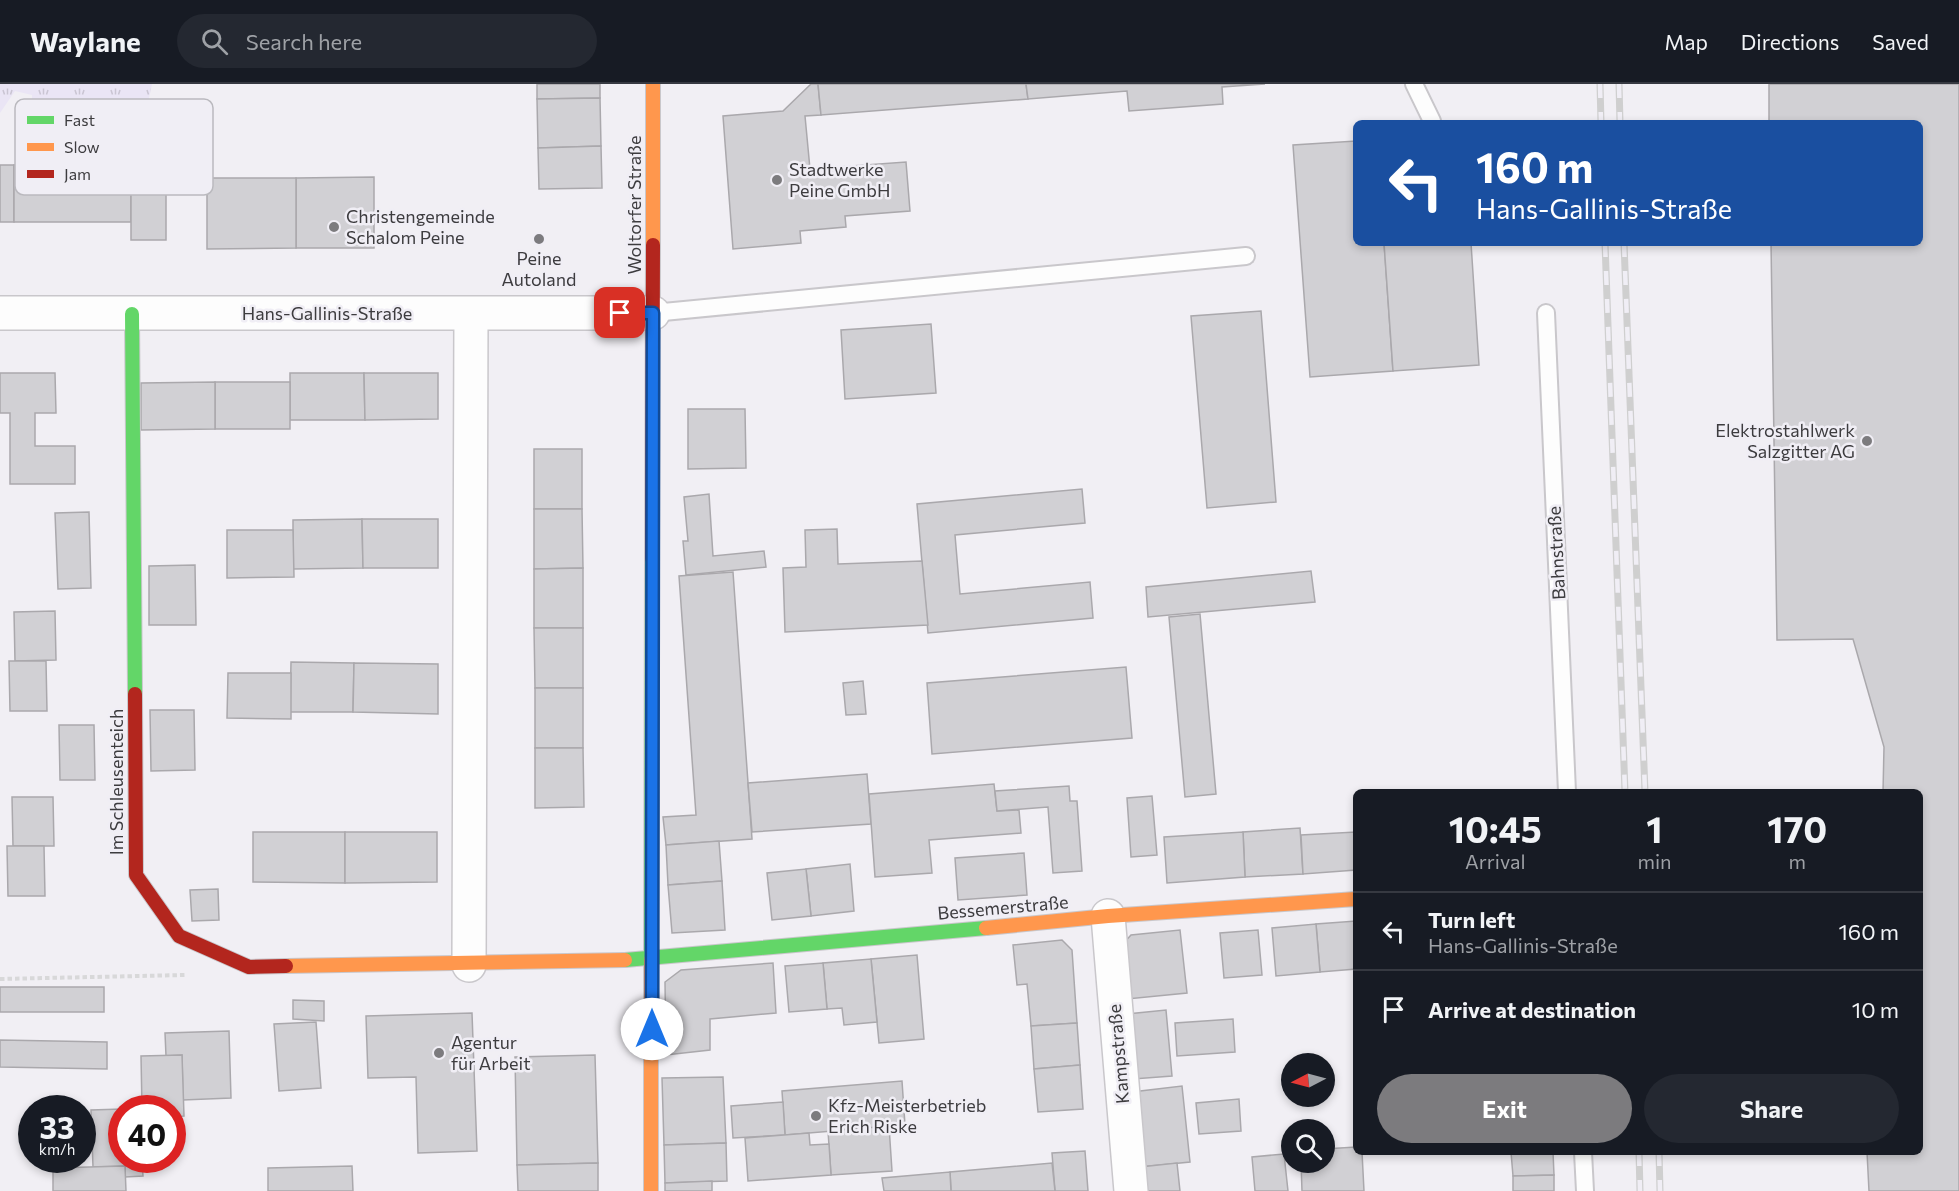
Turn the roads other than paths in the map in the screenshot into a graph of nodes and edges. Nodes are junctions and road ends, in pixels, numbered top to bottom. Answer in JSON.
{"nodes":[{"id":1,"x":653,"y":84,"type":"edge"},
{"id":2,"x":1414,"y":84,"type":"edge"},
{"id":3,"x":1432,"y":120,"type":"edge"},
{"id":4,"x":1246,"y":255,"type":"dead end"},
{"id":5,"x":653,"y":313,"type":"junction"},
{"id":6,"x":1546,"y":313,"type":"dead end"},
{"id":7,"x":0,"y":314,"type":"edge"},
{"id":8,"x":132,"y":314,"type":"junction"},
{"id":9,"x":471,"y":314,"type":"junction"},
{"id":10,"x":1567,"y":789,"type":"edge"},
{"id":11,"x":1353,"y":899,"type":"edge"},
{"id":12,"x":1108,"y":916,"type":"junction"},
{"id":13,"x":653,"y":959,"type":"junction"},
{"id":14,"x":469,"y":965,"type":"junction"},
{"id":15,"x":1583,"y":1155,"type":"edge"},
{"id":16,"x":651,"y":1191,"type":"edge"},
{"id":17,"x":1131,"y":1191,"type":"edge"},
{"id":18,"x":1585,"y":1191,"type":"edge"}],
"edges":[{"from":1,"to":5,"type":"street","name":"Woltorfer Straße"},
{"from":2,"to":3,"type":"lane"},
{"from":4,"to":5,"type":"lane"},
{"from":5,"to":9,"type":"street","name":"Hans-Gallinis-Straße"},
{"from":5,"to":13,"type":"street","name":"Woltorfer Straße"},
{"from":6,"to":10,"type":"lane","name":"Bahnstraße"},
{"from":7,"to":8,"type":"street","name":"Hans-Gallinis-Straße"},
{"from":8,"to":9,"type":"street","name":"Hans-Gallinis-Straße"},
{"from":8,"to":14,"type":"street","name":"Im Schleusenteich"},
{"from":9,"to":14,"type":"street"},
{"from":11,"to":12,"type":"street","name":"Bessemerstraße"},
{"from":12,"to":13,"type":"street","name":"Bessemerstraße"},
{"from":12,"to":17,"type":"street","name":"Kampstraße"},
{"from":13,"to":14,"type":"street","name":"Im Schleusenteich"},
{"from":13,"to":16,"type":"street","name":"Woltorfer Straße"},
{"from":15,"to":18,"type":"lane"}]}
